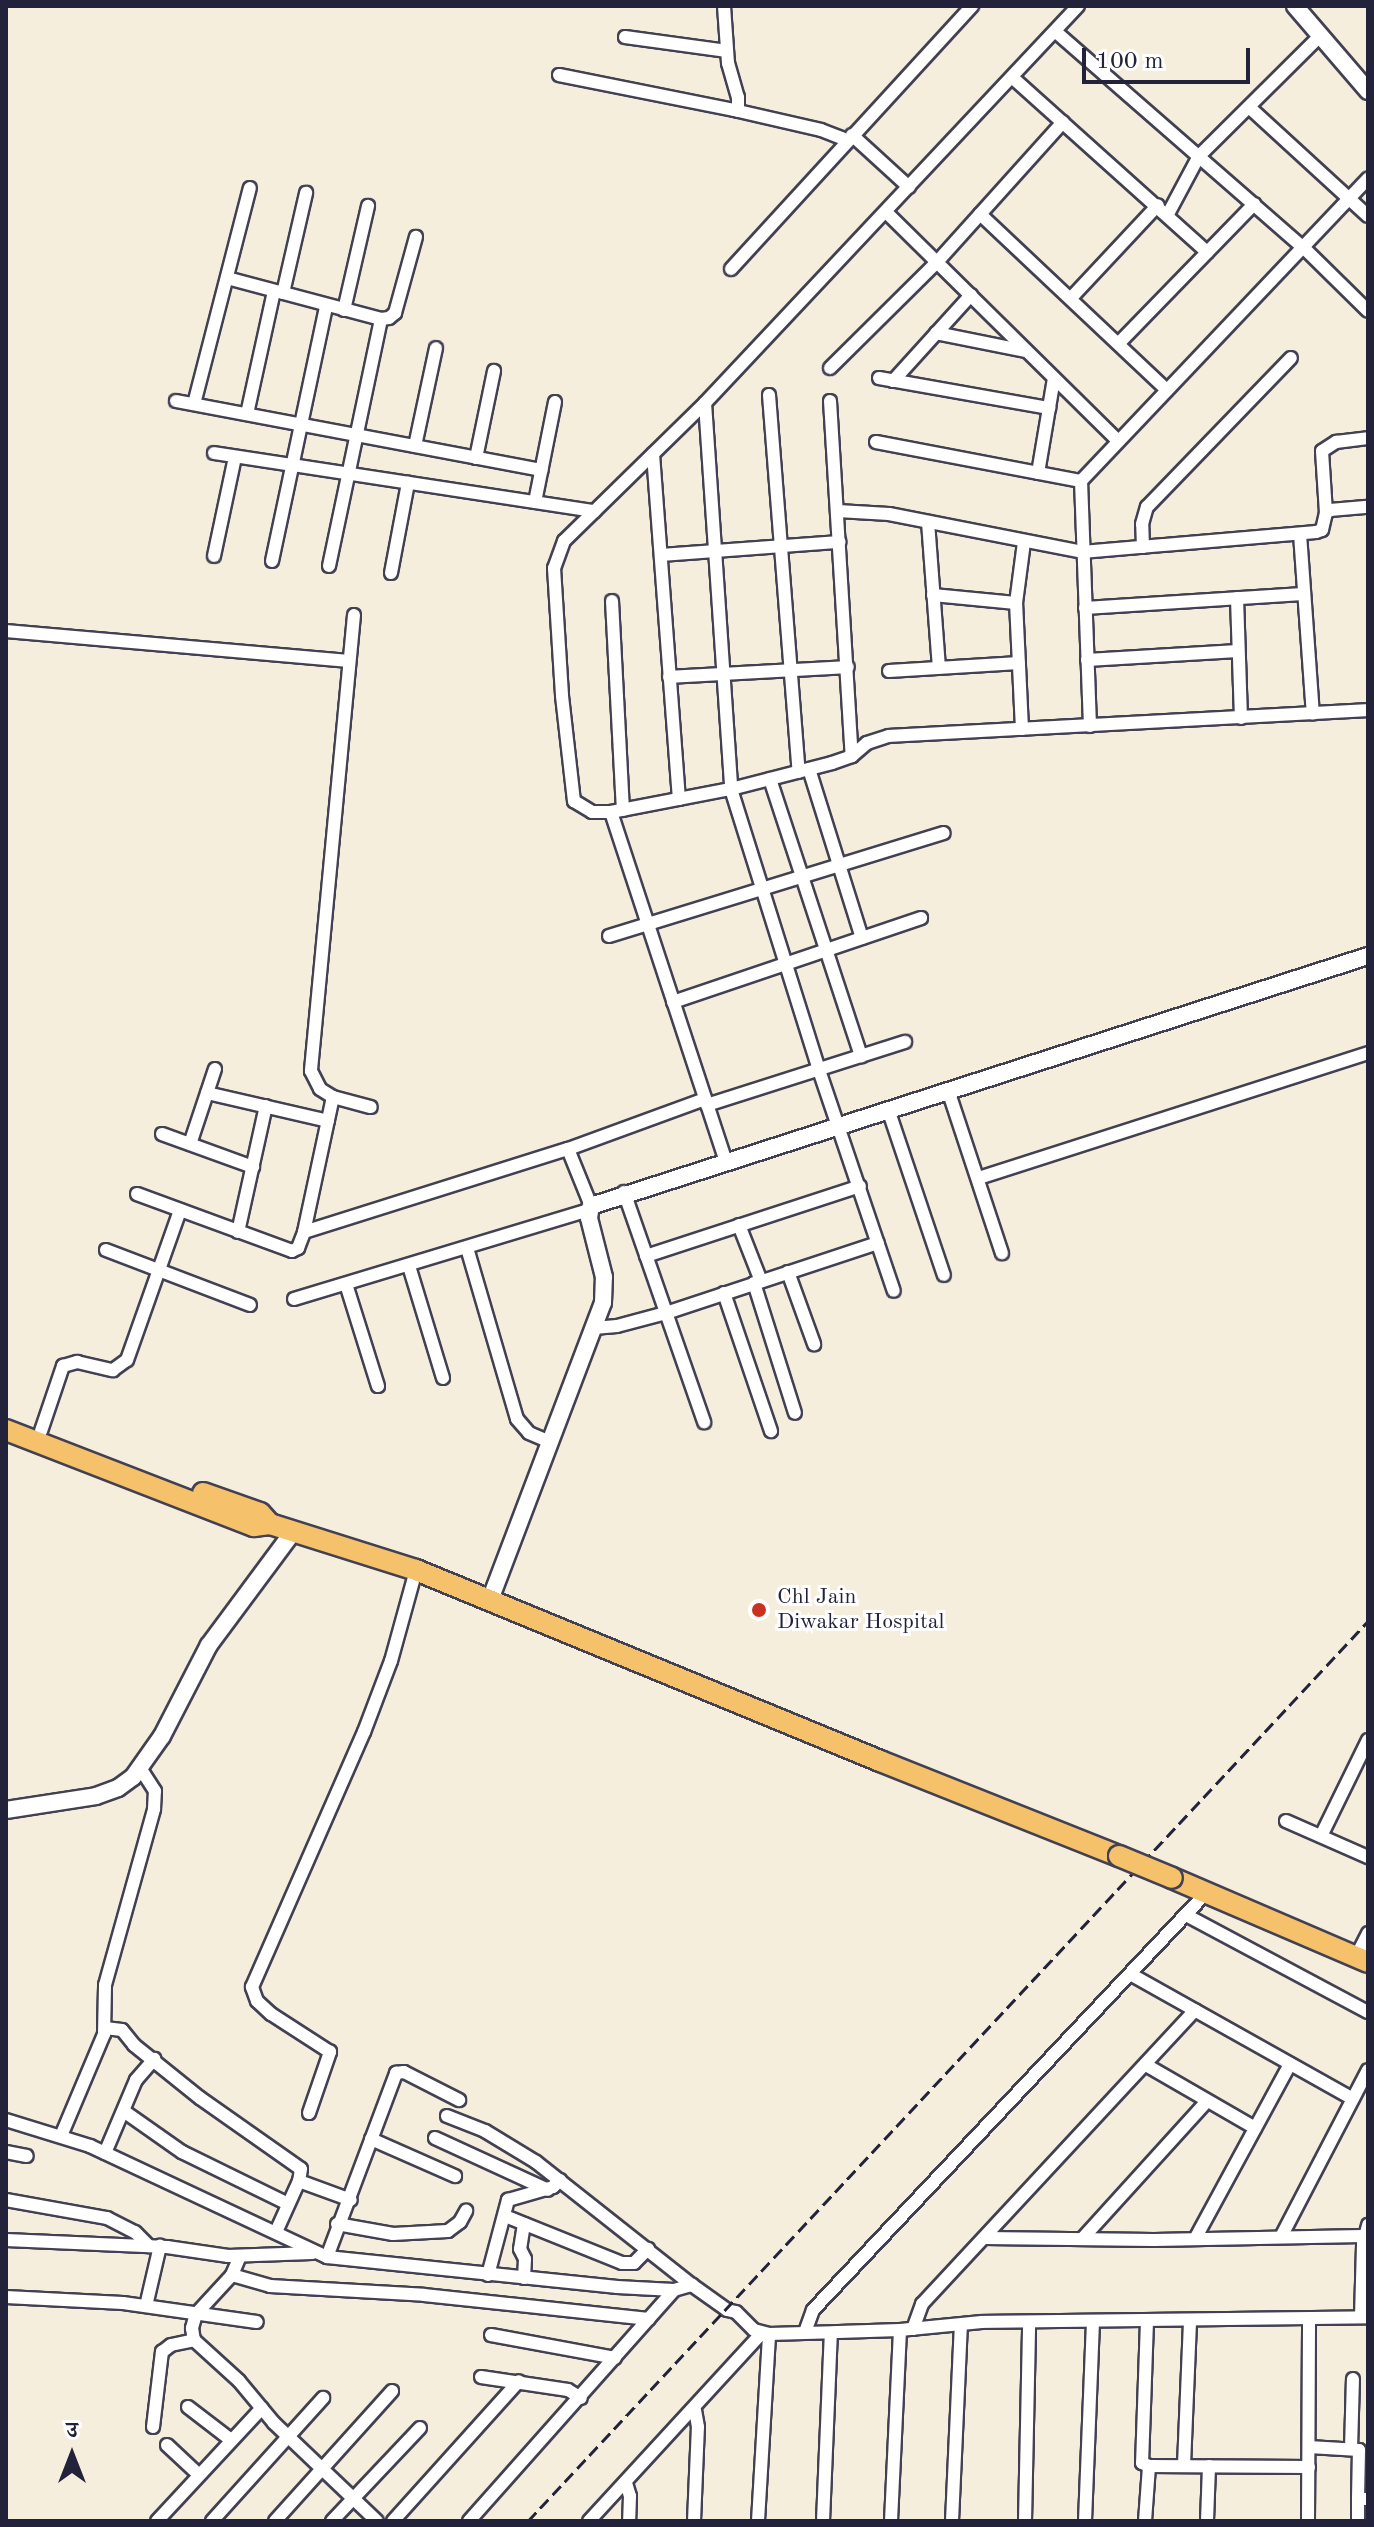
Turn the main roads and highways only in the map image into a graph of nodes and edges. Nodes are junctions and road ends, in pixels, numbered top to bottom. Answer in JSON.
{"nodes":[{"id":1,"x":6,"y":1417,"type":"edge"},
{"id":2,"x":6,"y":1430,"type":"edge"},
{"id":3,"x":270,"y":1524,"type":"junction"},
{"id":4,"x":1362,"y":1959,"type":"edge"}],
"edges":[{"from":1,"to":3,"type":"main road"},
{"from":2,"to":3,"type":"main road"},
{"from":3,"to":4,"type":"main road","bridge":true}]}
